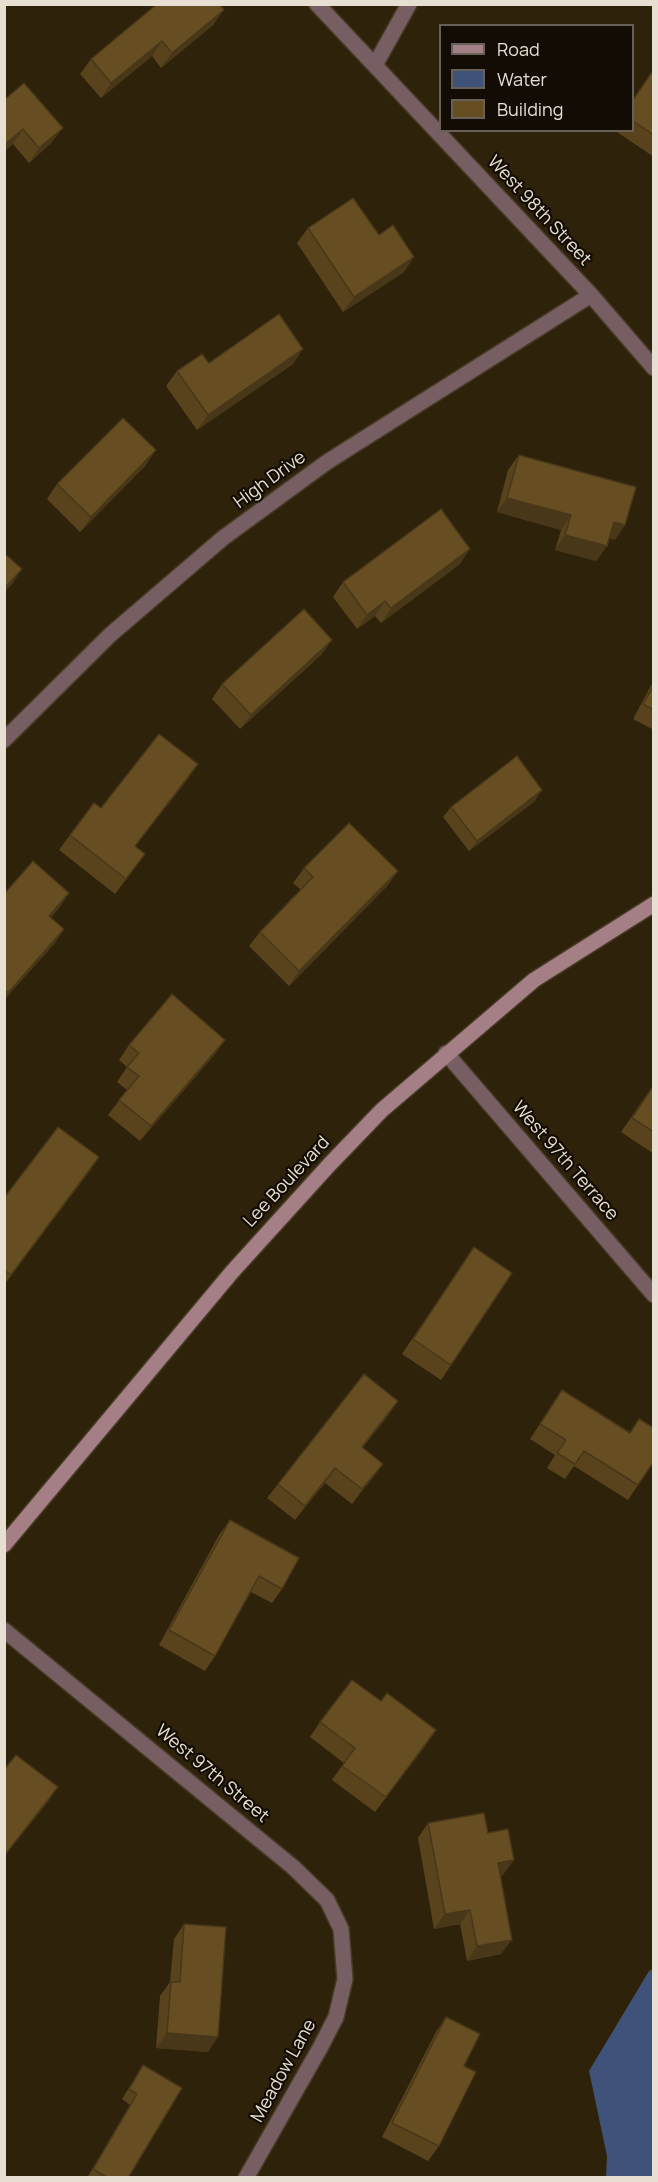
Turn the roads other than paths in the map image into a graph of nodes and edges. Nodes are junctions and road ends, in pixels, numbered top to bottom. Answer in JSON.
{"nodes":[{"id":1,"x":317,"y":4,"type":"edge"},
{"id":2,"x":409,"y":4,"type":"edge"},
{"id":3,"x":375,"y":65,"type":"junction"},
{"id":4,"x":591,"y":295,"type":"junction"},
{"id":5,"x":654,"y":368,"type":"edge"},
{"id":6,"x":4,"y":740,"type":"edge"},
{"id":7,"x":654,"y":904,"type":"edge"},
{"id":8,"x":446,"y":1053,"type":"junction"},
{"id":9,"x":654,"y":1295,"type":"edge"},
{"id":10,"x":4,"y":1545,"type":"edge"},
{"id":11,"x":4,"y":1630,"type":"edge"},
{"id":12,"x":345,"y":1979,"type":"joint"},
{"id":13,"x":246,"y":2178,"type":"edge"}],
"edges":[{"from":1,"to":3,"type":"street","name":"West 98th Street"},
{"from":2,"to":3,"type":"street"},
{"from":3,"to":4,"type":"street","name":"West 98th Street"},
{"from":4,"to":5,"type":"street","name":"West 98th Street"},
{"from":4,"to":6,"type":"street","name":"High Drive"},
{"from":7,"to":8,"type":"street","name":"Lee Boulevard"},
{"from":8,"to":9,"type":"street","name":"West 97th Terrace"},
{"from":8,"to":10,"type":"street","name":"Lee Boulevard"},
{"from":11,"to":12,"type":"street","name":"West 97th Street"},
{"from":12,"to":13,"type":"street","name":"Meadow Lane"}]}
